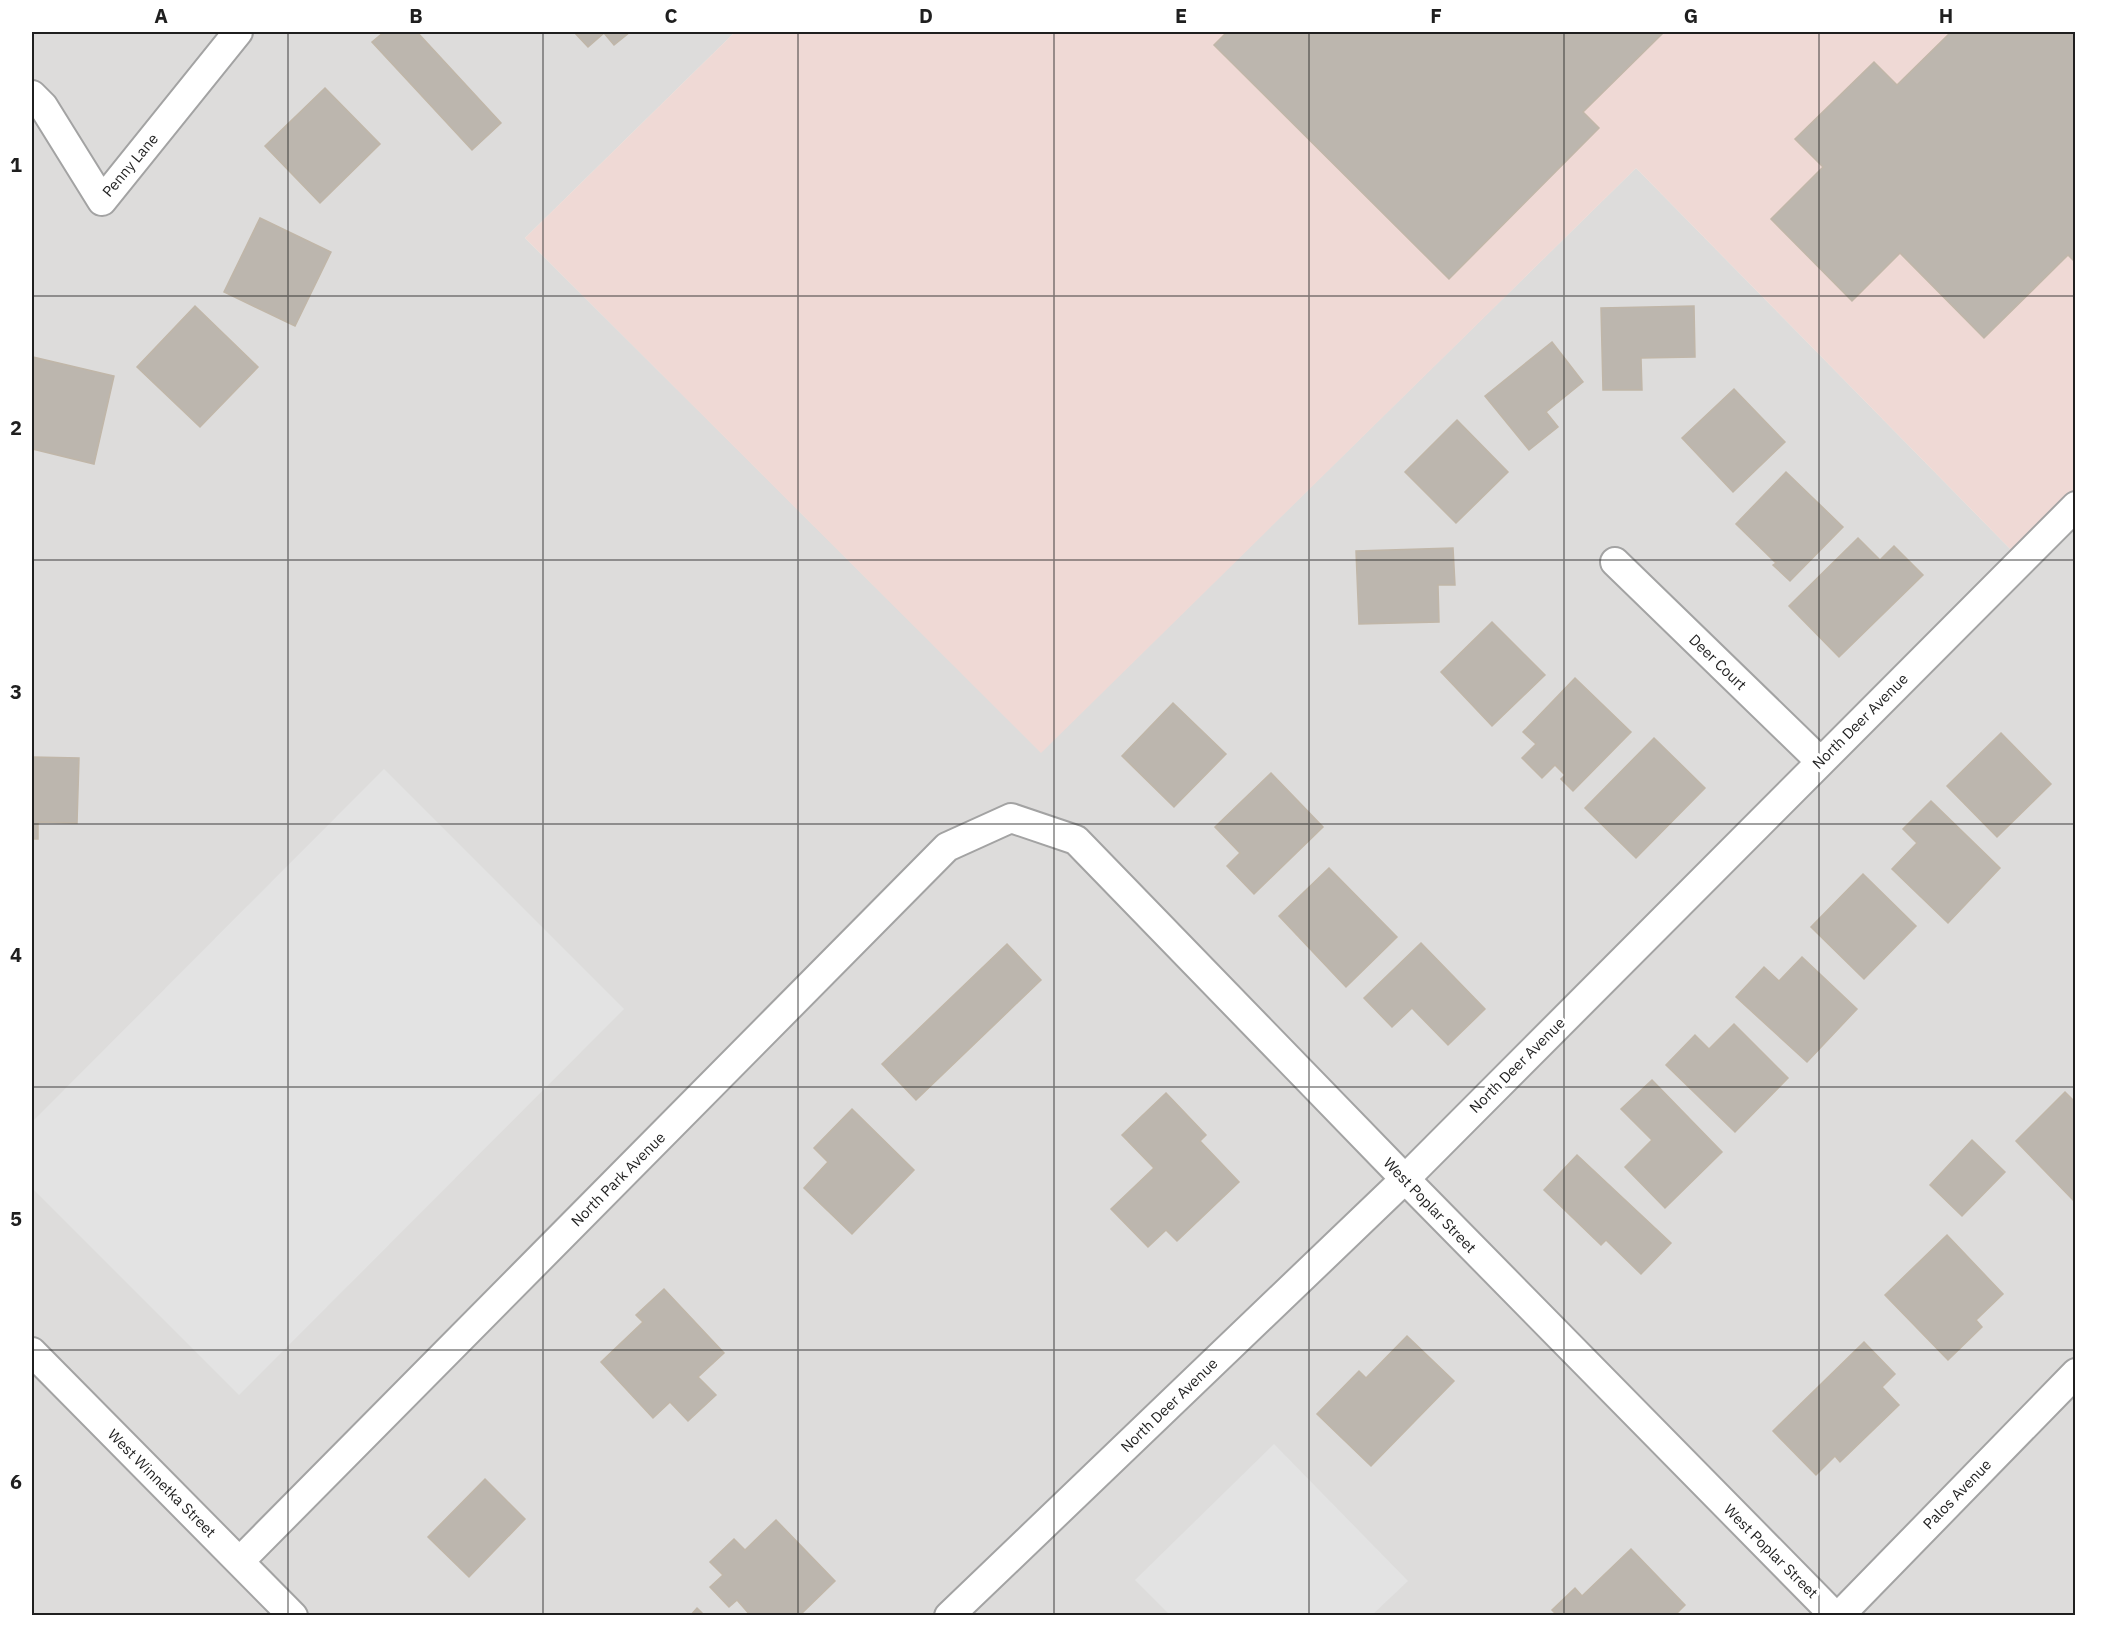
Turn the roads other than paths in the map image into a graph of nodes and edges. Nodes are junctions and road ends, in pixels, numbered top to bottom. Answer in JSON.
{"nodes":[{"id":1,"x":238,"y":32,"type":"edge"},
{"id":2,"x":32,"y":95,"type":"edge"},
{"id":3,"x":2076,"y":506,"type":"edge"},
{"id":4,"x":1615,"y":562,"type":"dead end"},
{"id":5,"x":1820,"y":761,"type":"junction"},
{"id":6,"x":1011,"y":818,"type":"joint"},
{"id":7,"x":1404,"y":1179,"type":"junction"},
{"id":8,"x":32,"y":1352,"type":"edge"},
{"id":9,"x":2076,"y":1373,"type":"edge"},
{"id":10,"x":240,"y":1561,"type":"junction"},
{"id":11,"x":293,"y":1616,"type":"edge"},
{"id":12,"x":949,"y":1616,"type":"edge"},
{"id":13,"x":1837,"y":1616,"type":"edge"}],
"edges":[{"from":1,"to":2,"type":"street","name":"Penny Lane"},
{"from":3,"to":5,"type":"street","name":"North Deer Avenue"},
{"from":4,"to":5,"type":"street","name":"Deer Court"},
{"from":5,"to":7,"type":"street","name":"North Deer Avenue"},
{"from":6,"to":7,"type":"street","name":"West Poplar Street"},
{"from":6,"to":10,"type":"street","name":"North Park Avenue"},
{"from":7,"to":12,"type":"street","name":"North Deer Avenue"},
{"from":7,"to":13,"type":"street","name":"West Poplar Street"},
{"from":8,"to":10,"type":"street","name":"West Winnetka Street"},
{"from":9,"to":13,"type":"street","name":"Palos Avenue"},
{"from":10,"to":11,"type":"street","name":"West Winnetka Street"}]}
